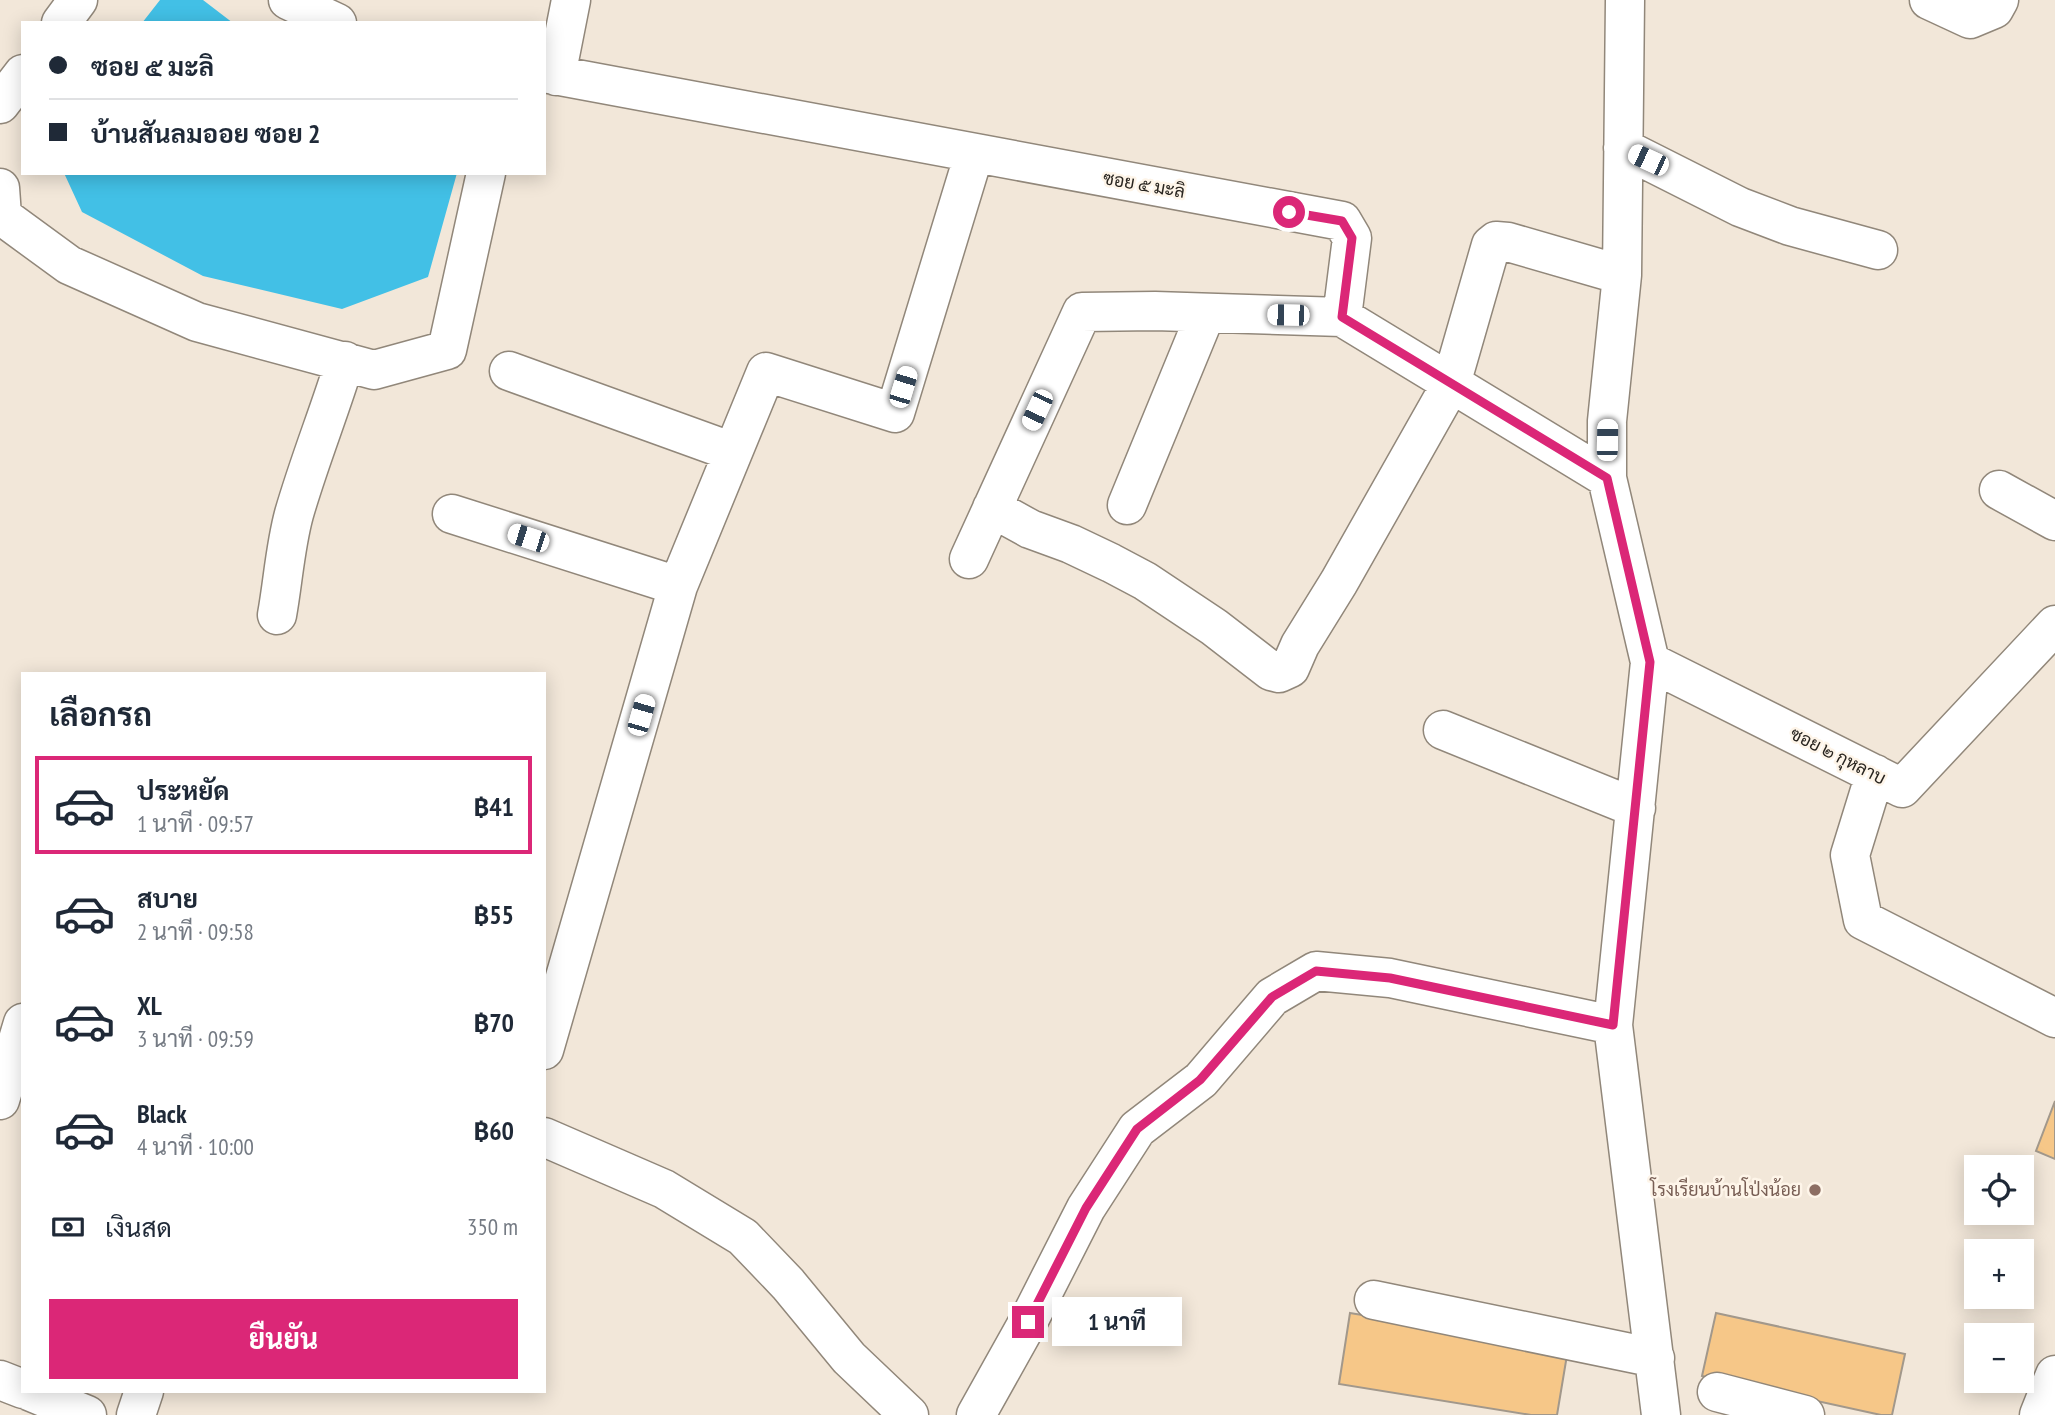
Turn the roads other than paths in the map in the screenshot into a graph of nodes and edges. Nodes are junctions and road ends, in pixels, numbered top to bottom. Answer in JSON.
{"nodes":[{"id":1,"x":78,"y":0,"type":"edge"},
{"id":2,"x":289,"y":0,"type":"edge"},
{"id":3,"x":571,"y":0,"type":"edge"},
{"id":4,"x":1625,"y":0,"type":"edge"},
{"id":5,"x":1929,"y":0,"type":"edge"},
{"id":6,"x":1999,"y":0,"type":"edge"},
{"id":7,"x":62,"y":21,"type":"edge"},
{"id":8,"x":333,"y":21,"type":"edge"},
{"id":9,"x":550,"y":75,"type":"edge"},
{"id":10,"x":21,"y":77,"type":"edge"},
{"id":11,"x":0,"y":104,"type":"edge"},
{"id":12,"x":1623,"y":148,"type":"junction"},
{"id":13,"x":974,"y":154,"type":"junction"},
{"id":14,"x":486,"y":175,"type":"edge"},
{"id":15,"x":0,"y":188,"type":"edge"},
{"id":16,"x":1878,"y":250,"type":"dead end"},
{"id":17,"x":1622,"y":275,"type":"junction"},
{"id":18,"x":1206,"y":313,"type":"junction"},
{"id":19,"x":1342,"y":317,"type":"junction"},
{"id":20,"x":345,"y":361,"type":"junction"},
{"id":21,"x":509,"y":371,"type":"dead end"},
{"id":22,"x":1451,"y":384,"type":"junction"},
{"id":23,"x":733,"y":452,"type":"junction"},
{"id":24,"x":1607,"y":478,"type":"junction"},
{"id":25,"x":1998,"y":489,"type":"dead end"},
{"id":26,"x":1127,"y":505,"type":"dead end"},
{"id":27,"x":992,"y":508,"type":"junction"},
{"id":28,"x":452,"y":514,"type":"dead end"},
{"id":29,"x":2055,"y":522,"type":"edge"},
{"id":30,"x":969,"y":559,"type":"dead end"},
{"id":31,"x":678,"y":586,"type":"junction"},
{"id":32,"x":277,"y":615,"type":"dead end"},
{"id":33,"x":2055,"y":625,"type":"edge"},
{"id":34,"x":1650,"y":662,"type":"junction"},
{"id":35,"x":1443,"y":730,"type":"dead end"},
{"id":36,"x":1875,"y":774,"type":"junction"},
{"id":37,"x":1636,"y":808,"type":"junction"},
{"id":38,"x":2055,"y":1018,"type":"edge"},
{"id":39,"x":1613,"y":1025,"type":"junction"},
{"id":40,"x":21,"y":1029,"type":"edge"},
{"id":41,"x":546,"y":1043,"type":"edge"},
{"id":42,"x":1,"y":1090,"type":"edge"},
{"id":43,"x":546,"y":1138,"type":"edge"},
{"id":44,"x":1374,"y":1300,"type":"dead end"},
{"id":45,"x":1655,"y":1358,"type":"junction"},
{"id":46,"x":2055,"y":1375,"type":"edge"},
{"id":47,"x":0,"y":1380,"type":"edge"},
{"id":48,"x":21,"y":1388,"type":"edge"},
{"id":49,"x":1717,"y":1392,"type":"dead end"},
{"id":50,"x":34,"y":1393,"type":"edge"},
{"id":51,"x":143,"y":1393,"type":"edge"},
{"id":52,"x":87,"y":1415,"type":"edge"},
{"id":53,"x":135,"y":1415,"type":"edge"},
{"id":54,"x":909,"y":1415,"type":"edge"},
{"id":55,"x":976,"y":1415,"type":"edge"},
{"id":56,"x":1661,"y":1415,"type":"edge"},
{"id":57,"x":1805,"y":1415,"type":"edge"},
{"id":58,"x":2039,"y":1415,"type":"edge"}],
"edges":[{"from":1,"to":7,"type":"street"},
{"from":2,"to":8,"type":"street"},
{"from":3,"to":9,"type":"street"},
{"from":4,"to":12,"type":"street"},
{"from":5,"to":6,"type":"street"},
{"from":9,"to":13,"type":"street","name":"ซอย ๕ มะลิ"},
{"from":10,"to":11,"type":"street"},
{"from":12,"to":16,"type":"street"},
{"from":12,"to":17,"type":"street"},
{"from":13,"to":19,"type":"street","name":"ซอย ๕ มะลิ"},
{"from":13,"to":23,"type":"street"},
{"from":14,"to":20,"type":"street"},
{"from":15,"to":20,"type":"street"},
{"from":17,"to":22,"type":"street"},
{"from":17,"to":24,"type":"street"},
{"from":18,"to":19,"type":"street"},
{"from":18,"to":26,"type":"street"},
{"from":18,"to":27,"type":"street"},
{"from":19,"to":22,"type":"street"},
{"from":20,"to":32,"type":"street"},
{"from":21,"to":23,"type":"street"},
{"from":22,"to":24,"type":"street"},
{"from":22,"to":27,"type":"street"},
{"from":23,"to":31,"type":"street"},
{"from":24,"to":34,"type":"street"},
{"from":25,"to":29,"type":"street"},
{"from":27,"to":30,"type":"street"},
{"from":28,"to":31,"type":"street"},
{"from":31,"to":41,"type":"street"},
{"from":33,"to":36,"type":"street","name":"ซอย ๒ กุหลาบ"},
{"from":34,"to":36,"type":"street","name":"ซอย ๒ กุหลาบ"},
{"from":34,"to":37,"type":"street"},
{"from":35,"to":37,"type":"street"},
{"from":36,"to":38,"type":"street"},
{"from":37,"to":39,"type":"street"},
{"from":39,"to":45,"type":"street"},
{"from":39,"to":55,"type":"street"},
{"from":40,"to":42,"type":"street"},
{"from":43,"to":54,"type":"street"},
{"from":44,"to":45,"type":"street"},
{"from":45,"to":56,"type":"street"},
{"from":46,"to":58,"type":"street"},
{"from":47,"to":48,"type":"street"},
{"from":49,"to":57,"type":"street"},
{"from":50,"to":52,"type":"street"},
{"from":51,"to":53,"type":"street"}]}
